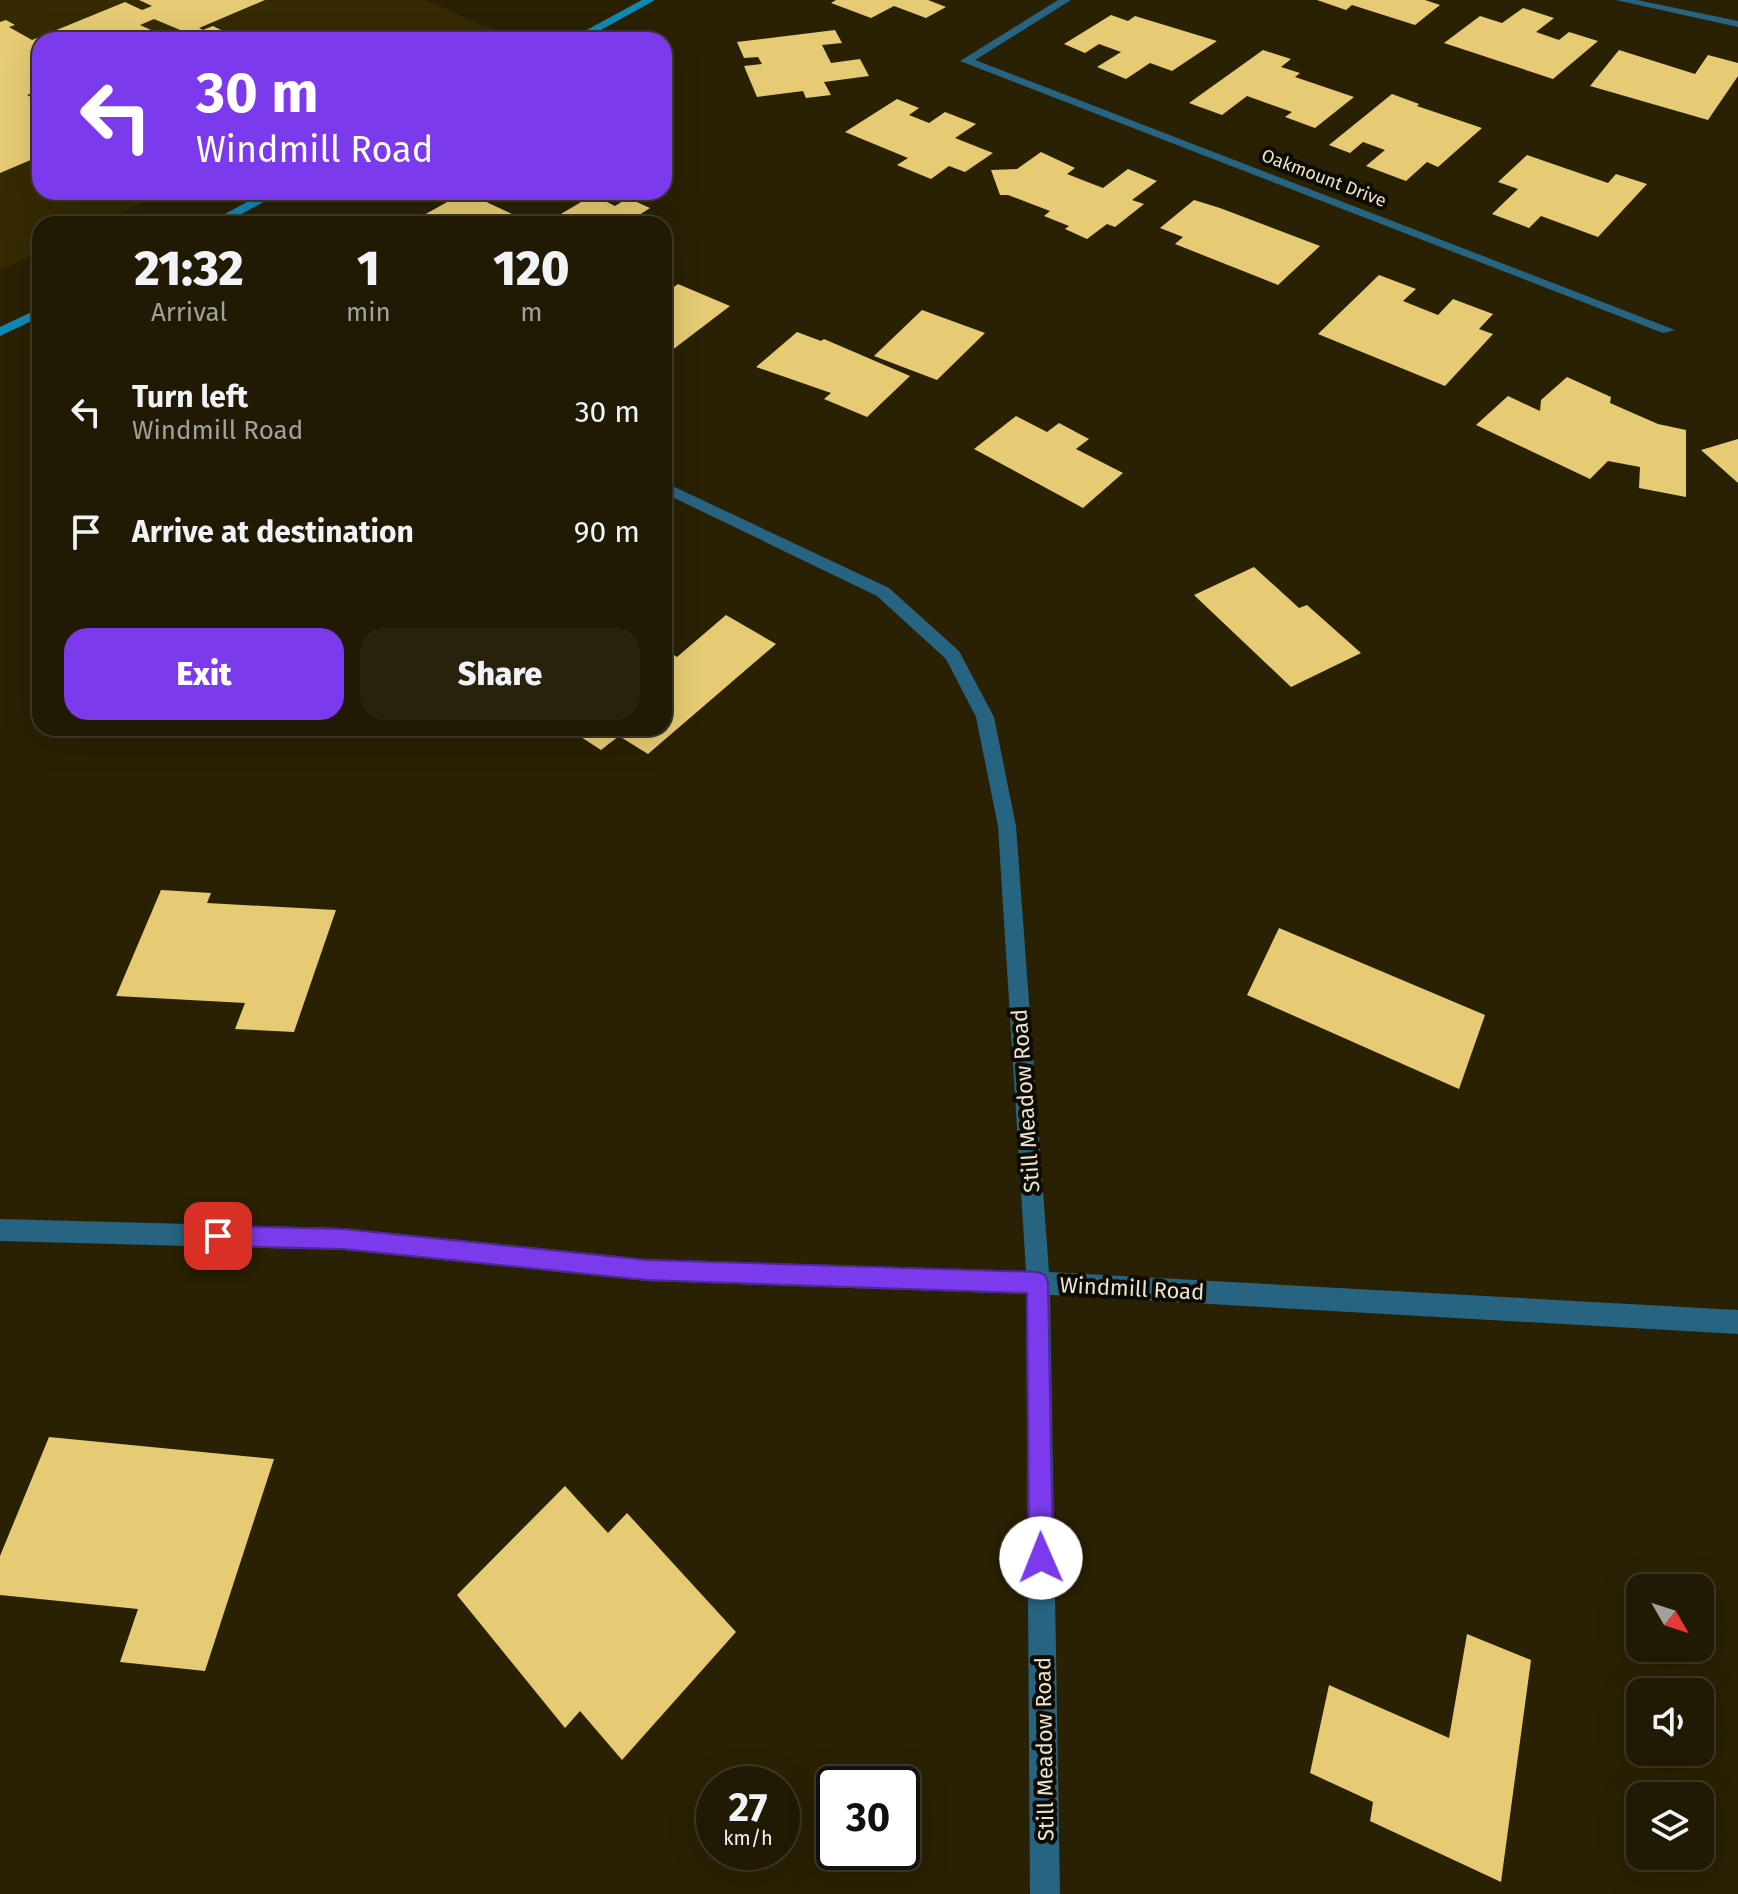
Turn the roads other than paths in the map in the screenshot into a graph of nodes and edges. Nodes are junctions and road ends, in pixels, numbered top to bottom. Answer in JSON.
{"nodes":[{"id":1,"x":650,"y":0,"type":"edge"},
{"id":2,"x":1066,"y":0,"type":"edge"},
{"id":3,"x":1621,"y":0,"type":"edge"},
{"id":4,"x":1738,"y":24,"type":"edge"},
{"id":5,"x":589,"y":32,"type":"edge"},
{"id":6,"x":260,"y":200,"type":"edge"},
{"id":7,"x":229,"y":216,"type":"edge"},
{"id":8,"x":32,"y":316,"type":"edge"},
{"id":9,"x":1668,"y":330,"type":"dead end"},
{"id":10,"x":0,"y":332,"type":"edge"},
{"id":11,"x":672,"y":491,"type":"edge"},
{"id":12,"x":0,"y":1230,"type":"edge"},
{"id":13,"x":1038,"y":1283,"type":"junction"},
{"id":14,"x":1738,"y":1322,"type":"edge"},
{"id":15,"x":1045,"y":1894,"type":"edge"}],
"edges":[{"from":1,"to":5,"type":"street"},
{"from":2,"to":9,"type":"street","name":"Oakmount Drive"},
{"from":3,"to":4,"type":"street"},
{"from":6,"to":7,"type":"street"},
{"from":8,"to":10,"type":"street"},
{"from":11,"to":13,"type":"street","name":"Still Meadow Road"},
{"from":12,"to":13,"type":"street","name":"Windmill Road"},
{"from":13,"to":14,"type":"street","name":"Windmill Road"},
{"from":13,"to":15,"type":"street","name":"Still Meadow Road"}]}
